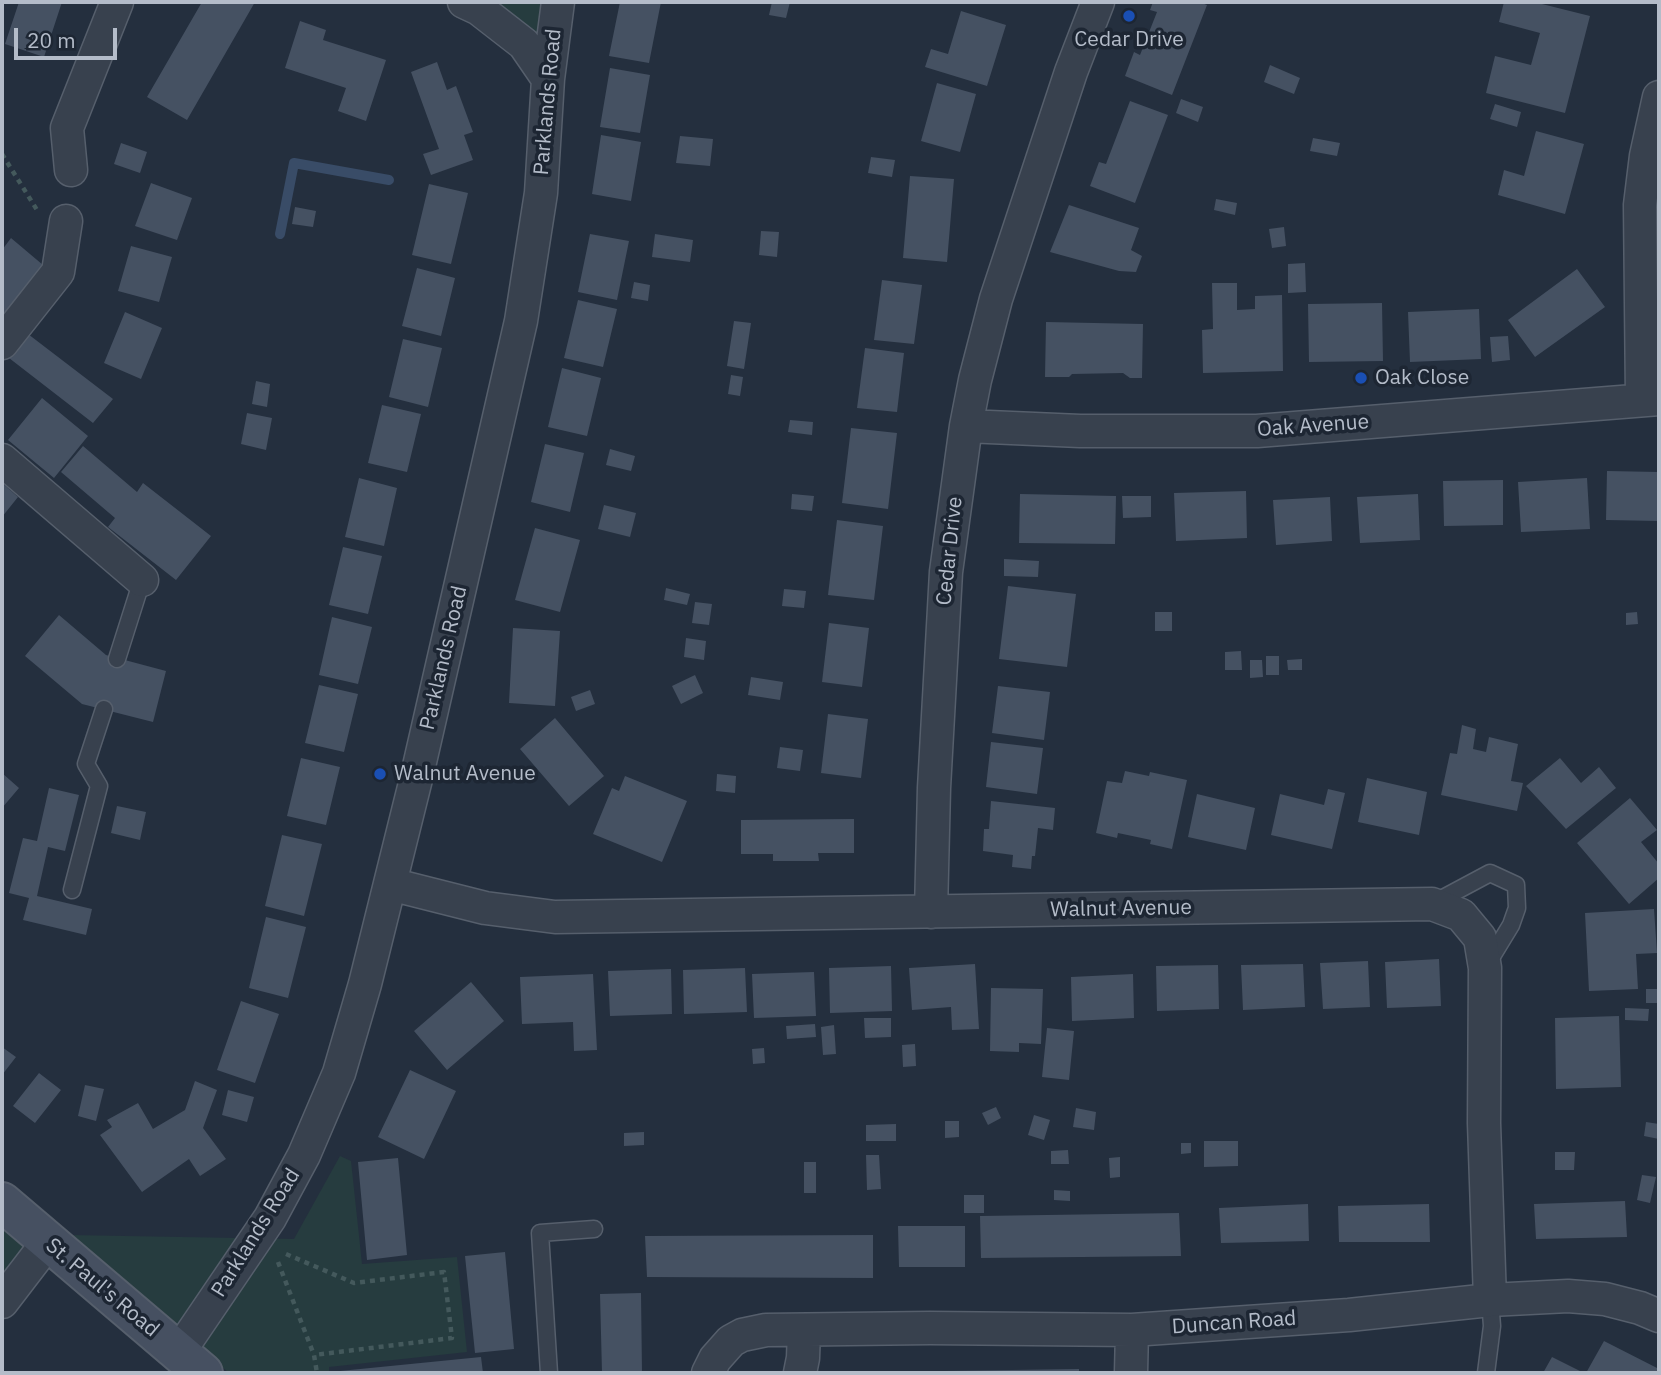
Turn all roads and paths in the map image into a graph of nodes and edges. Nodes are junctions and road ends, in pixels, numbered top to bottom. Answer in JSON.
{"nodes":[{"id":1,"x":117,"y":2,"type":"edge"},
{"id":2,"x":464,"y":2,"type":"edge"},
{"id":3,"x":558,"y":2,"type":"edge"},
{"id":4,"x":1097,"y":2,"type":"edge"},
{"id":5,"x":548,"y":79,"type":"junction"},
{"id":6,"x":1659,"y":97,"type":"edge"},
{"id":7,"x":2,"y":155,"type":"edge"},
{"id":8,"x":71,"y":170,"type":"dead end"},
{"id":9,"x":66,"y":221,"type":"joint"},
{"id":10,"x":2,"y":343,"type":"edge"},
{"id":11,"x":1651,"y":400,"type":"edge"},
{"id":12,"x":966,"y":426,"type":"junction"},
{"id":13,"x":2,"y":460,"type":"edge"},
{"id":14,"x":142,"y":580,"type":"joint"},
{"id":15,"x":117,"y":659,"type":"dead end"},
{"id":16,"x":104,"y":709,"type":"dead end"},
{"id":17,"x":390,"y":884,"type":"junction"},
{"id":18,"x":72,"y":890,"type":"dead end"},
{"id":19,"x":1432,"y":904,"type":"junction"},
{"id":20,"x":931,"y":912,"type":"junction"},
{"id":21,"x":1485,"y":968,"type":"junction"},
{"id":22,"x":2,"y":1202,"type":"edge"},
{"id":23,"x":594,"y":1229,"type":"dead end"},
{"id":24,"x":48,"y":1242,"type":"junction"},
{"id":25,"x":284,"y":1253,"type":"dead end"},
{"id":26,"x":277,"y":1260,"type":"dead end"},
{"id":27,"x":1490,"y":1300,"type":"junction"},
{"id":28,"x":2,"y":1302,"type":"edge"},
{"id":29,"x":1659,"y":1316,"type":"edge"},
{"id":30,"x":804,"y":1330,"type":"junction"},
{"id":31,"x":1132,"y":1330,"type":"junction"},
{"id":32,"x":314,"y":1355,"type":"junction"},
{"id":33,"x":191,"y":1363,"type":"edge"},
{"id":34,"x":317,"y":1373,"type":"edge"},
{"id":35,"x":549,"y":1373,"type":"edge"},
{"id":36,"x":708,"y":1373,"type":"edge"},
{"id":37,"x":800,"y":1373,"type":"edge"},
{"id":38,"x":1131,"y":1373,"type":"edge"},
{"id":39,"x":1486,"y":1373,"type":"edge"}],
"edges":[{"from":1,"to":8,"type":"street"},
{"from":2,"to":5,"type":"street"},
{"from":3,"to":5,"type":"street","name":"Parklands Road"},
{"from":4,"to":12,"type":"street","name":"Cedar Drive"},
{"from":5,"to":17,"type":"street","name":"Parklands Road"},
{"from":6,"to":11,"type":"street"},
{"from":7,"to":9,"type":"path"},
{"from":9,"to":10,"type":"street"},
{"from":11,"to":12,"type":"street","name":"Oak Avenue"},
{"from":12,"to":20,"type":"street","name":"Cedar Drive"},
{"from":13,"to":14,"type":"street"},
{"from":14,"to":15,"type":"lane"},
{"from":16,"to":18,"type":"lane"},
{"from":17,"to":20,"type":"street","name":"Walnut Avenue"},
{"from":17,"to":33,"type":"street","name":"Parklands Road"},
{"from":19,"to":20,"type":"street","name":"Walnut Avenue"},
{"from":19,"to":21,"type":"street","name":"Walnut Avenue"},
{"from":19,"to":21,"type":"lane"},
{"from":21,"to":27,"type":"street","name":"Walnut Avenue"},
{"from":22,"to":24,"type":"main road","name":"St. Paul's Road"},
{"from":23,"to":35,"type":"lane"},
{"from":24,"to":28,"type":"street"},
{"from":24,"to":33,"type":"main road","name":"St. Paul's Road"},
{"from":25,"to":32,"type":"path"},
{"from":26,"to":32,"type":"path"},
{"from":27,"to":29,"type":"street","name":"Duncan Road"},
{"from":27,"to":31,"type":"street","name":"Duncan Road"},
{"from":27,"to":39,"type":"lane"},
{"from":30,"to":31,"type":"street","name":"Duncan Road"},
{"from":30,"to":36,"type":"street","name":"Duncan Road"},
{"from":30,"to":37,"type":"street"},
{"from":31,"to":38,"type":"street"},
{"from":32,"to":34,"type":"path"}]}
